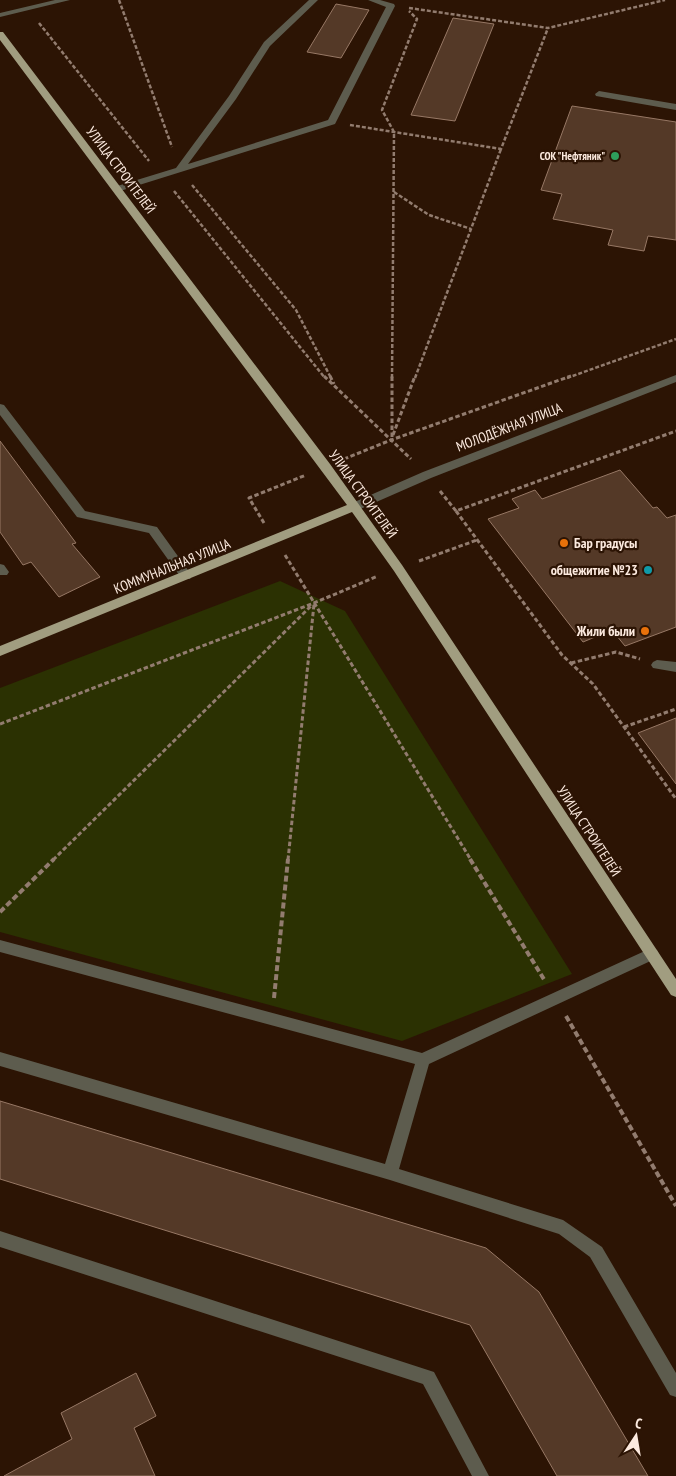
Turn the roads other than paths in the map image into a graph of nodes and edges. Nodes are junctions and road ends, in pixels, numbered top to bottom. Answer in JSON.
{"nodes":[{"id":1,"x":66,"y":0,"type":"edge"},
{"id":2,"x":314,"y":0,"type":"edge"},
{"id":3,"x":372,"y":0,"type":"edge"},
{"id":4,"x":0,"y":15,"type":"edge"},
{"id":5,"x":0,"y":34,"type":"edge"},
{"id":6,"x":599,"y":94,"type":"dead end"},
{"id":7,"x":676,"y":107,"type":"edge"},
{"id":8,"x":180,"y":169,"type":"junction"},
{"id":9,"x":117,"y":189,"type":"junction"},
{"id":10,"x":676,"y":378,"type":"edge"},
{"id":11,"x":0,"y":408,"type":"edge"},
{"id":12,"x":354,"y":507,"type":"junction"},
{"id":13,"x":186,"y":576,"type":"junction"},
{"id":14,"x":0,"y":651,"type":"edge"},
{"id":15,"x":657,"y":665,"type":"road end"},
{"id":16,"x":676,"y":667,"type":"edge"},
{"id":17,"x":0,"y":946,"type":"edge"},
{"id":18,"x":652,"y":954,"type":"junction"},
{"id":19,"x":676,"y":990,"type":"edge"},
{"id":20,"x":0,"y":1059,"type":"edge"},
{"id":21,"x":424,"y":1060,"type":"junction"},
{"id":22,"x":390,"y":1173,"type":"junction"},
{"id":23,"x":0,"y":1240,"type":"edge"},
{"id":24,"x":676,"y":1389,"type":"edge"},
{"id":25,"x":481,"y":1476,"type":"edge"}],
"edges":[{"from":1,"to":4,"type":"street"},
{"from":2,"to":8,"type":"street"},
{"from":3,"to":8,"type":"street"},
{"from":5,"to":9,"type":"main road","name":"УЛИЦА СТРОИТЕЛЕЙ"},
{"from":6,"to":7,"type":"street"},
{"from":8,"to":9,"type":"street"},
{"from":9,"to":12,"type":"main road","name":"УЛИЦА СТРОИТЕЛЕЙ"},
{"from":10,"to":12,"type":"street","name":"МОЛОДЁЖНАЯ УЛИЦА"},
{"from":11,"to":13,"type":"street"},
{"from":12,"to":13,"type":"main road","name":"КОММУНАЛЬНАЯ УЛИЦА"},
{"from":12,"to":18,"type":"main road","name":"УЛИЦА СТРОИТЕЛЕЙ"},
{"from":13,"to":14,"type":"main road","name":"КОММУНАЛЬНАЯ УЛИЦА"},
{"from":15,"to":16,"type":"street"},
{"from":17,"to":21,"type":"street"},
{"from":18,"to":19,"type":"main road","name":"УЛИЦА СТРОИТЕЛЕЙ"},
{"from":18,"to":21,"type":"street"},
{"from":20,"to":22,"type":"street"},
{"from":21,"to":22,"type":"street"},
{"from":22,"to":24,"type":"street"},
{"from":23,"to":25,"type":"street"}]}
